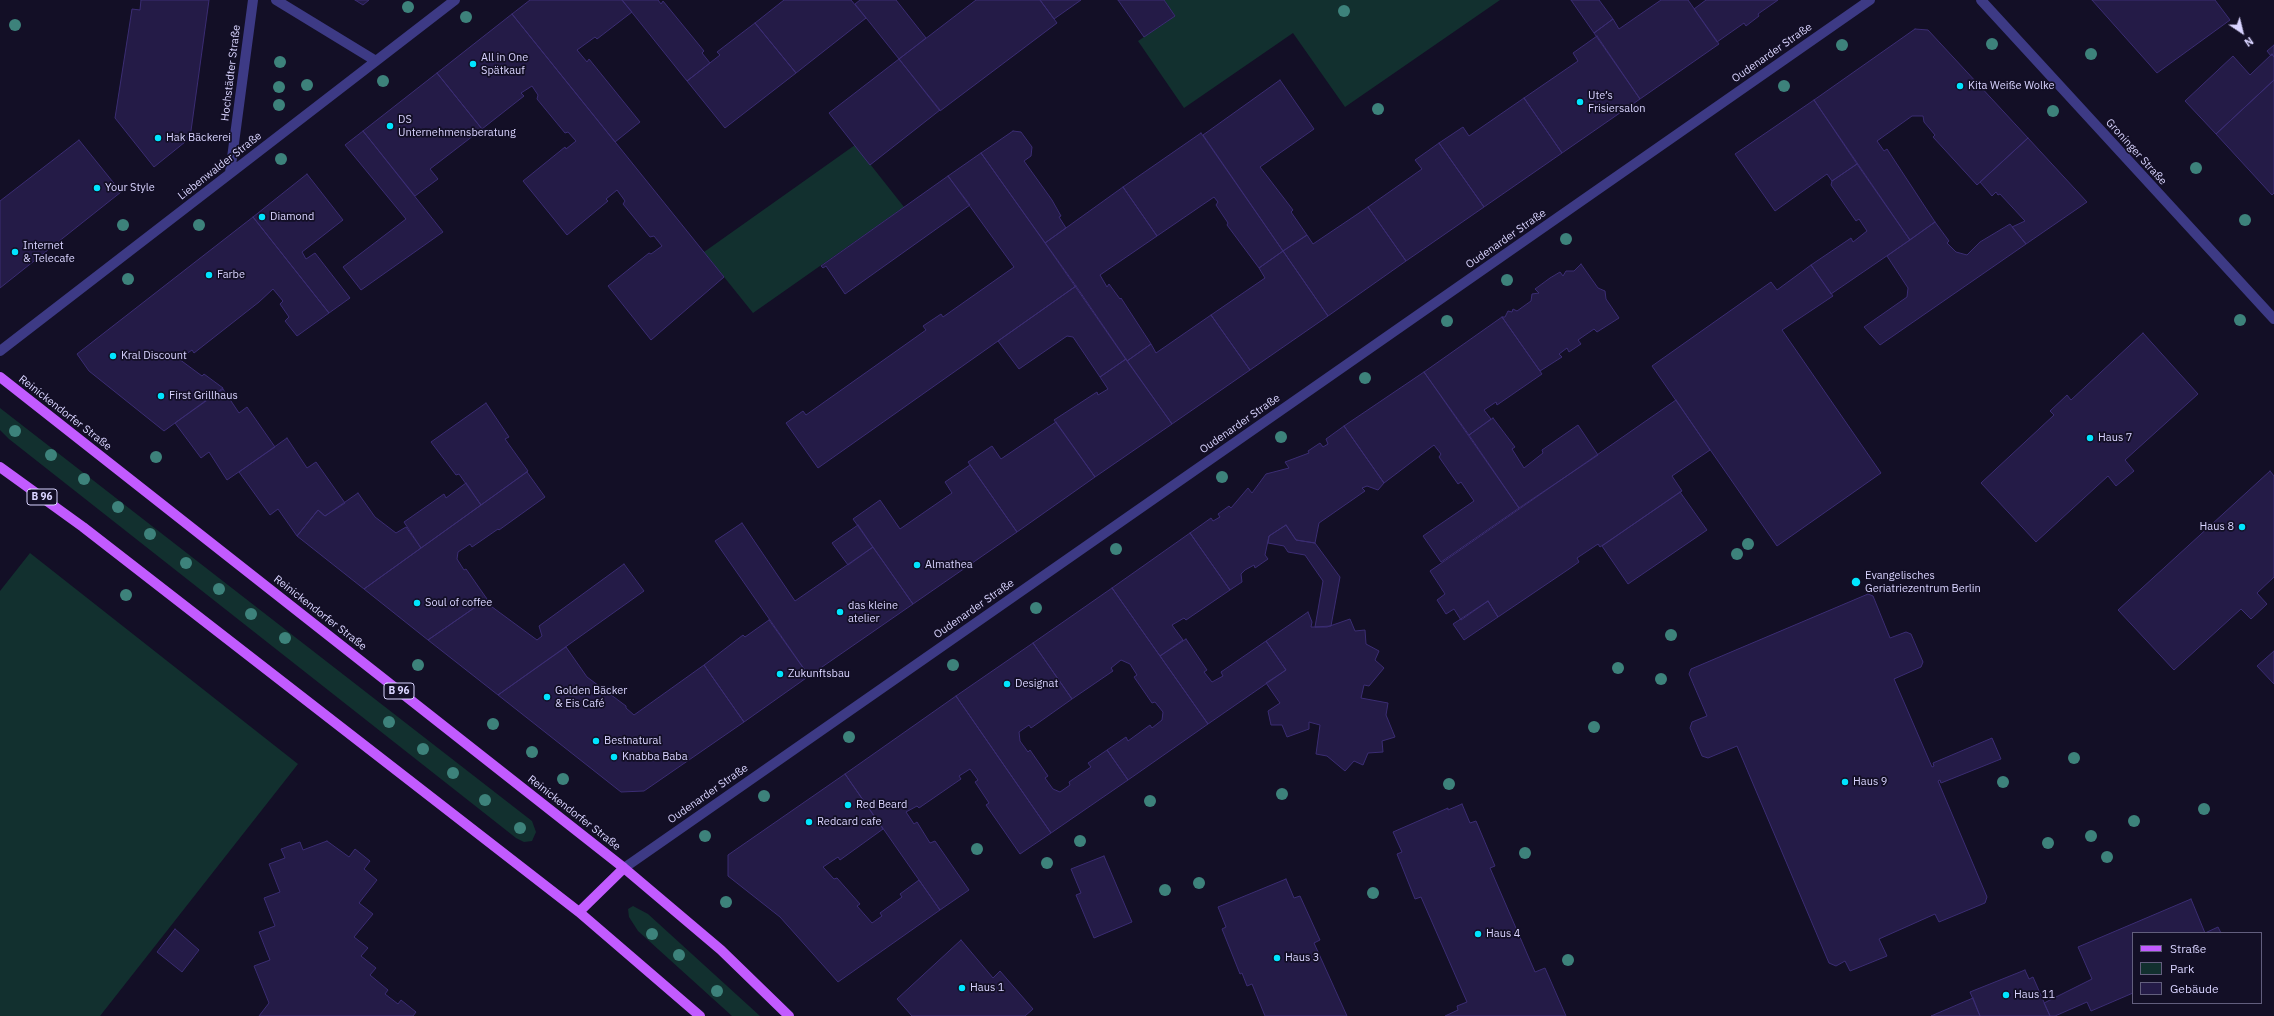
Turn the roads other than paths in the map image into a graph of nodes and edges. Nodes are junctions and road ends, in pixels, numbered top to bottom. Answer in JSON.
{"nodes":[{"id":1,"x":252,"y":0,"type":"edge"},
{"id":2,"x":276,"y":0,"type":"edge"},
{"id":3,"x":455,"y":0,"type":"edge"},
{"id":4,"x":1870,"y":0,"type":"edge"},
{"id":5,"x":1981,"y":0,"type":"edge"},
{"id":6,"x":376,"y":61,"type":"junction"},
{"id":7,"x":230,"y":173,"type":"junction"},
{"id":8,"x":2274,"y":319,"type":"edge"},
{"id":9,"x":0,"y":351,"type":"edge"},
{"id":10,"x":0,"y":377,"type":"edge"},
{"id":11,"x":0,"y":467,"type":"edge"},
{"id":12,"x":624,"y":868,"type":"junction"},
{"id":13,"x":579,"y":912,"type":"junction"},
{"id":14,"x":700,"y":1016,"type":"edge"},
{"id":15,"x":789,"y":1016,"type":"edge"}],
"edges":[{"from":1,"to":7,"type":"street","name":"Hochstädter Straße"},
{"from":2,"to":6,"type":"street"},
{"from":3,"to":6,"type":"street","name":"Liebenwalder Straße"},
{"from":4,"to":12,"type":"street","name":"Oudenarder Straße"},
{"from":5,"to":8,"type":"street","name":"Groninger Straße"},
{"from":6,"to":7,"type":"street","name":"Liebenwalder Straße"},
{"from":7,"to":9,"type":"street","name":"Liebenwalder Straße"},
{"from":10,"to":12,"type":"main road","name":"Reinickendorfer Straße","number":"B 96"},
{"from":11,"to":13,"type":"main road","number":"B 96"},
{"from":12,"to":13,"type":"main road"},
{"from":12,"to":15,"type":"main road","name":"Reinickendorfer Straße","number":"B 96"},
{"from":13,"to":14,"type":"main road","number":"B 96"}]}
